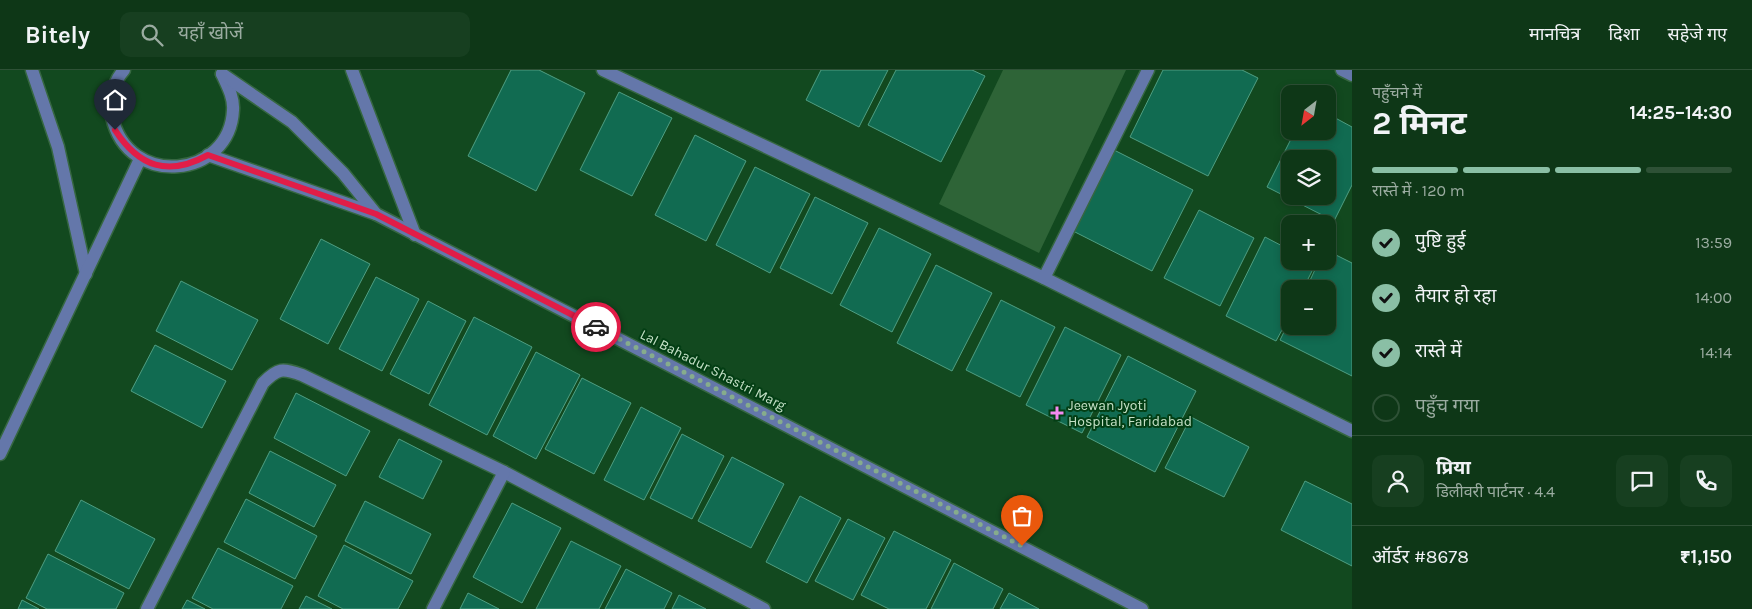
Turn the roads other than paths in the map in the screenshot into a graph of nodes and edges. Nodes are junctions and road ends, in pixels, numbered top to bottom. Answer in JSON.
{"nodes":[{"id":1,"x":32,"y":70,"type":"edge"},
{"id":2,"x":352,"y":70,"type":"edge"},
{"id":3,"x":603,"y":70,"type":"edge"},
{"id":4,"x":1148,"y":70,"type":"edge"},
{"id":5,"x":1342,"y":70,"type":"edge"},
{"id":6,"x":119,"y":71,"type":"edge"},
{"id":7,"x":221,"y":72,"type":"edge"},
{"id":8,"x":1352,"y":75,"type":"edge"},
{"id":9,"x":208,"y":155,"type":"junction"},
{"id":10,"x":140,"y":159,"type":"junction"},
{"id":11,"x":376,"y":214,"type":"junction"},
{"id":12,"x":415,"y":235,"type":"junction"},
{"id":13,"x":86,"y":274,"type":"junction"},
{"id":14,"x":1044,"y":278,"type":"junction"},
{"id":15,"x":1352,"y":431,"type":"edge"},
{"id":16,"x":0,"y":454,"type":"edge"},
{"id":17,"x":504,"y":472,"type":"junction"},
{"id":18,"x":147,"y":609,"type":"edge"},
{"id":19,"x":433,"y":609,"type":"edge"},
{"id":20,"x":764,"y":609,"type":"edge"},
{"id":21,"x":1142,"y":609,"type":"edge"}],
"edges":[{"from":1,"to":13,"type":"street"},
{"from":2,"to":12,"type":"street"},
{"from":3,"to":14,"type":"street"},
{"from":4,"to":14,"type":"street"},
{"from":5,"to":8,"type":"street"},
{"from":6,"to":10,"type":"street"},
{"from":7,"to":9,"type":"street"},
{"from":7,"to":11,"type":"street","name":"Lal Bahadur Shastri Marg"},
{"from":9,"to":10,"type":"street"},
{"from":9,"to":11,"type":"street"},
{"from":10,"to":13,"type":"street"},
{"from":11,"to":12,"type":"street","name":"Lal Bahadur Shastri Marg"},
{"from":12,"to":21,"type":"street","name":"Lal Bahadur Shastri Marg"},
{"from":13,"to":16,"type":"street"},
{"from":14,"to":15,"type":"street"},
{"from":17,"to":18,"type":"street"},
{"from":17,"to":19,"type":"street"},
{"from":17,"to":20,"type":"street"}]}
